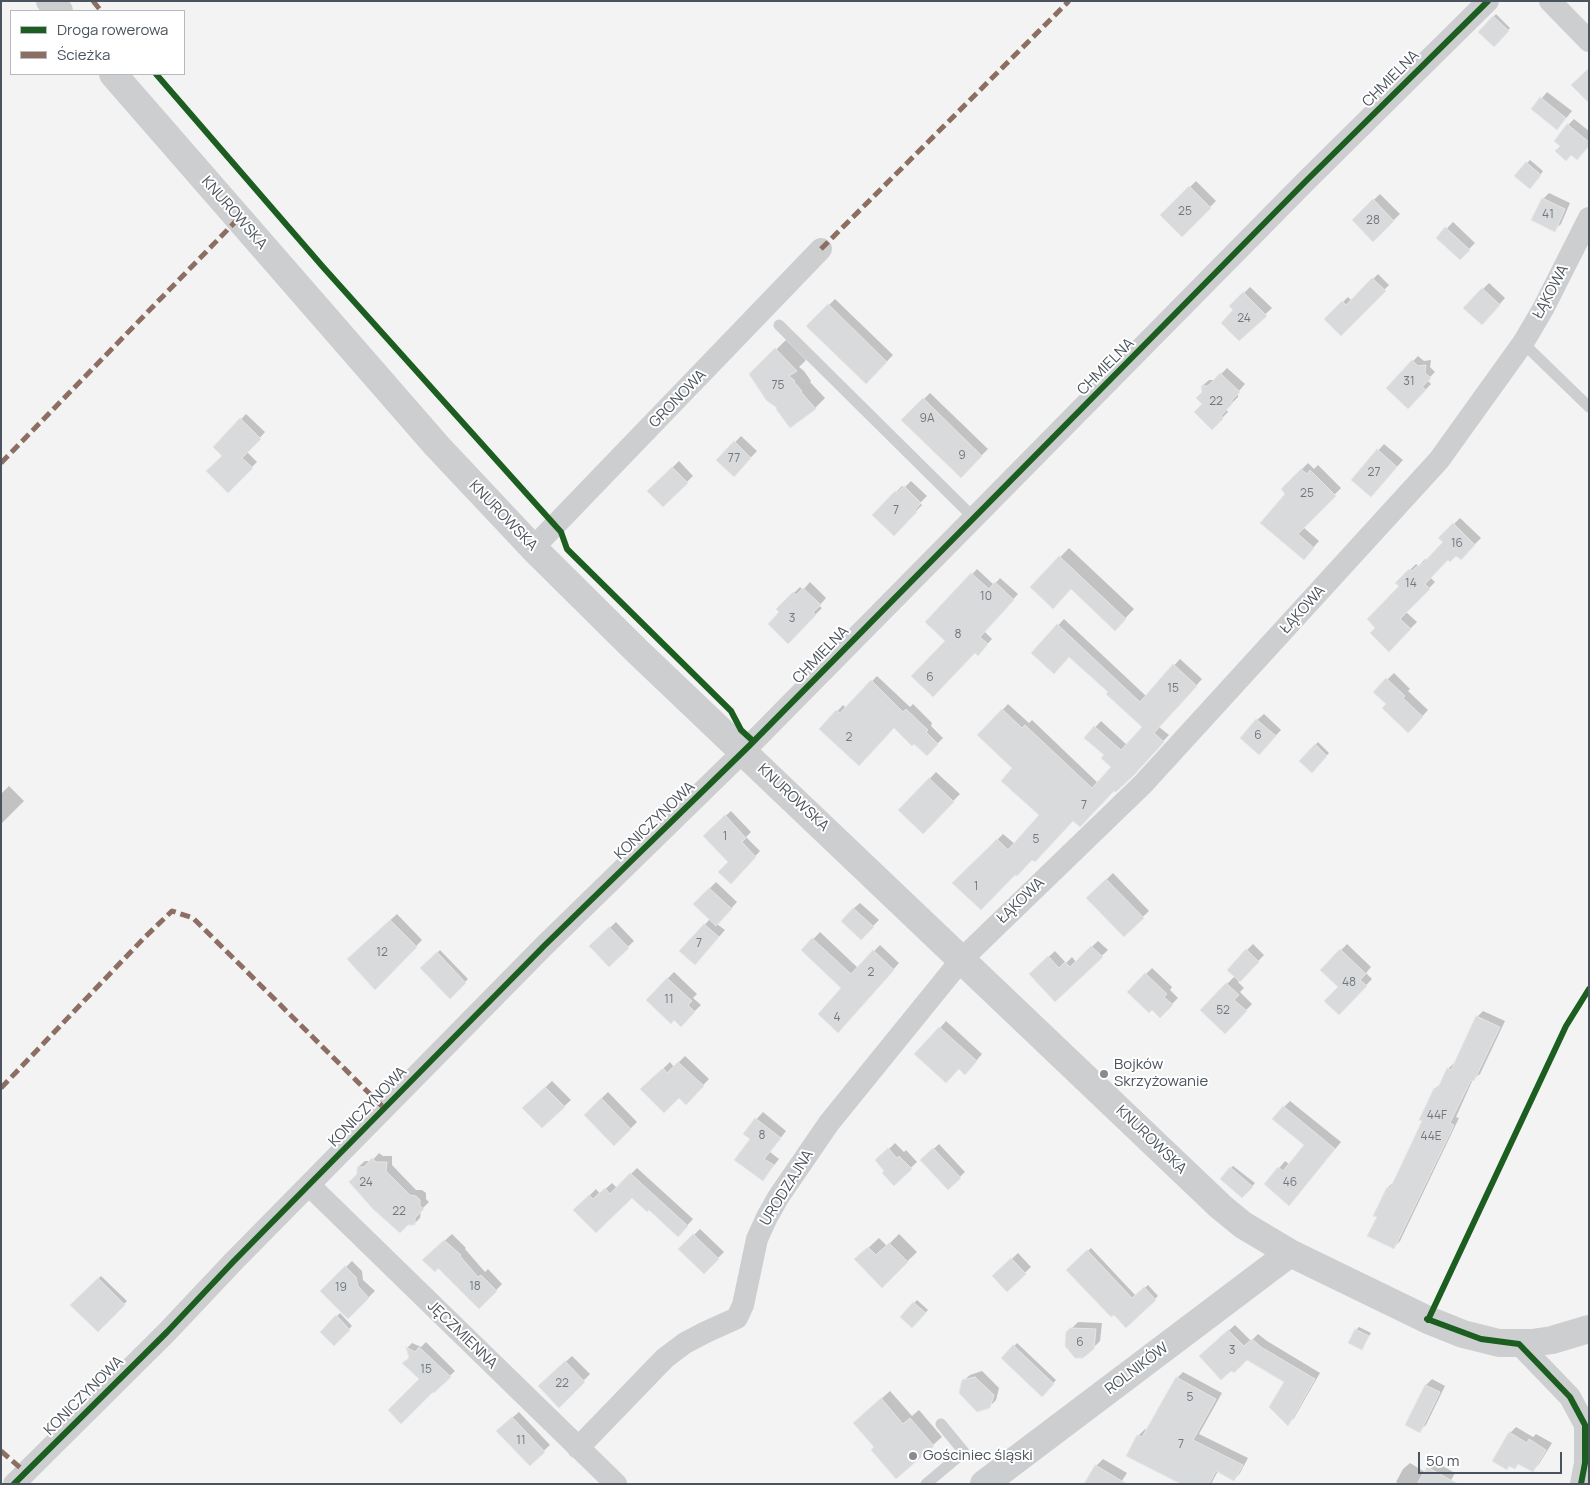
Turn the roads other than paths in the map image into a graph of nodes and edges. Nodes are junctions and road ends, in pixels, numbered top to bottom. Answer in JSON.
{"nodes":[{"id":1,"x":1488,"y":1,"type":"edge"},
{"id":2,"x":1550,"y":1,"type":"edge"},
{"id":3,"x":1589,"y":41,"type":"edge"},
{"id":4,"x":114,"y":75,"type":"edge"},
{"id":5,"x":1589,"y":218,"type":"edge"},
{"id":6,"x":821,"y":249,"type":"dead end"},
{"id":7,"x":779,"y":325,"type":"dead end"},
{"id":8,"x":1523,"y":343,"type":"junction"},
{"id":9,"x":1589,"y":407,"type":"edge"},
{"id":10,"x":974,"y":518,"type":"junction"},
{"id":11,"x":533,"y":548,"type":"junction"},
{"id":12,"x":743,"y":752,"type":"junction"},
{"id":13,"x":962,"y":958,"type":"junction"},
{"id":14,"x":309,"y":1185,"type":"junction"},
{"id":15,"x":1290,"y":1253,"type":"junction"},
{"id":16,"x":1581,"y":1332,"type":"edge"},
{"id":17,"x":1519,"y":1344,"type":"junction"},
{"id":18,"x":940,"y":1424,"type":"dead end"},
{"id":19,"x":578,"y":1448,"type":"junction"},
{"id":20,"x":14,"y":1484,"type":"edge"},
{"id":21,"x":616,"y":1484,"type":"edge"},
{"id":22,"x":926,"y":1484,"type":"edge"},
{"id":23,"x":984,"y":1484,"type":"edge"},
{"id":24,"x":1581,"y":1484,"type":"edge"}],
"edges":[{"from":1,"to":10,"type":"street","name":"CHMIELNA"},
{"from":2,"to":3,"type":"street"},
{"from":4,"to":11,"type":"street","name":"KNUROWSKA"},
{"from":5,"to":8,"type":"street","name":"ŁĄKOWA"},
{"from":6,"to":11,"type":"street","name":"GRONOWA"},
{"from":7,"to":10,"type":"lane"},
{"from":8,"to":9,"type":"lane"},
{"from":8,"to":13,"type":"street","name":"ŁĄKOWA"},
{"from":10,"to":12,"type":"street","name":"CHMIELNA"},
{"from":11,"to":12,"type":"street","name":"KNUROWSKA"},
{"from":12,"to":13,"type":"street","name":"KNUROWSKA"},
{"from":12,"to":14,"type":"street","name":"KONICZYNOWA"},
{"from":13,"to":15,"type":"street","name":"KNUROWSKA"},
{"from":13,"to":19,"type":"street","name":"URODZAJNA"},
{"from":14,"to":19,"type":"street","name":"JĘCZMIENNA"},
{"from":14,"to":20,"type":"street","name":"KONICZYNOWA"},
{"from":15,"to":17,"type":"street","name":"KNUROWSKA"},
{"from":15,"to":23,"type":"street","name":"ROLNIKÓW"},
{"from":16,"to":17,"type":"street","name":"KNUROWSKA"},
{"from":17,"to":24,"type":"street"},
{"from":18,"to":22,"type":"lane"},
{"from":19,"to":21,"type":"street","name":"JĘCZMIENNA"}]}
